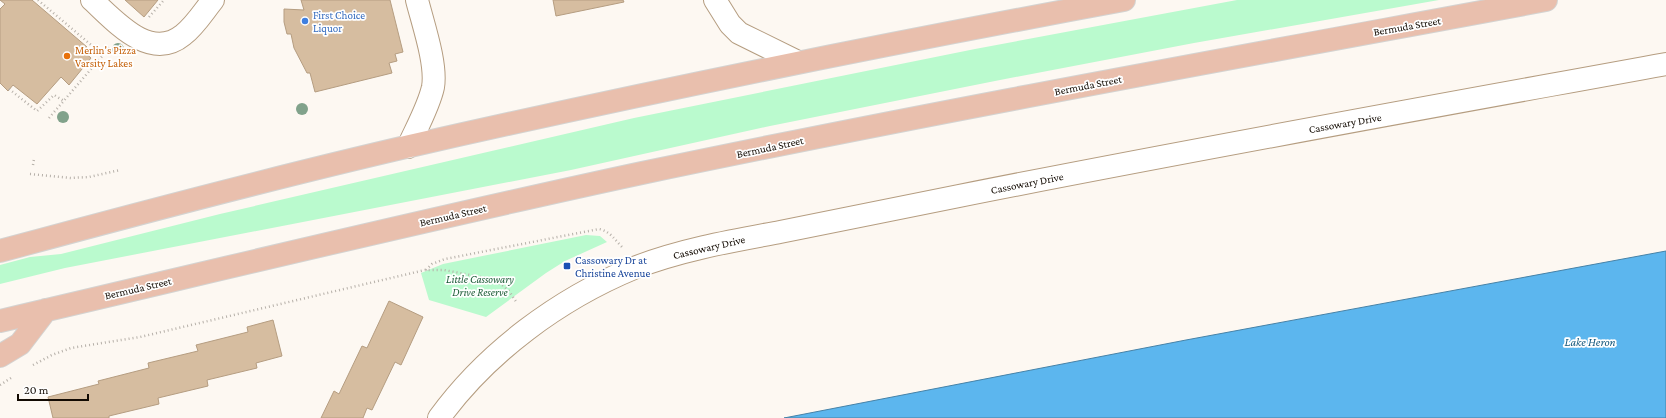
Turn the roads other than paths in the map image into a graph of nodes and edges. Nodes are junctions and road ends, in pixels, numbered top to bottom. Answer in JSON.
{"nodes":[{"id":1,"x":92,"y":0,"type":"edge"},
{"id":2,"x":213,"y":0,"type":"edge"},
{"id":3,"x":417,"y":0,"type":"edge"},
{"id":4,"x":715,"y":0,"type":"edge"},
{"id":5,"x":1124,"y":0,"type":"edge"},
{"id":6,"x":1546,"y":0,"type":"edge"},
{"id":7,"x":798,"y":62,"type":"junction"},
{"id":8,"x":1666,"y":64,"type":"edge"},
{"id":9,"x":408,"y":147,"type":"junction"},
{"id":10,"x":0,"y":250,"type":"edge"},
{"id":11,"x":46,"y":310,"type":"junction"},
{"id":12,"x":0,"y":321,"type":"edge"},
{"id":13,"x":0,"y":356,"type":"edge"},
{"id":14,"x":439,"y":418,"type":"edge"}],
"edges":[{"from":1,"to":2,"type":"street"},
{"from":3,"to":9,"type":"street"},
{"from":4,"to":7,"type":"street"},
{"from":5,"to":7,"type":"main road"},
{"from":6,"to":11,"type":"main road","name":"Bermuda Street"},
{"from":7,"to":9,"type":"main road"},
{"from":8,"to":14,"type":"street","name":"Cassowary Drive"},
{"from":9,"to":10,"type":"main road"},
{"from":11,"to":12,"type":"main road","name":"Bermuda Street"},
{"from":11,"to":13,"type":"main road"}]}
